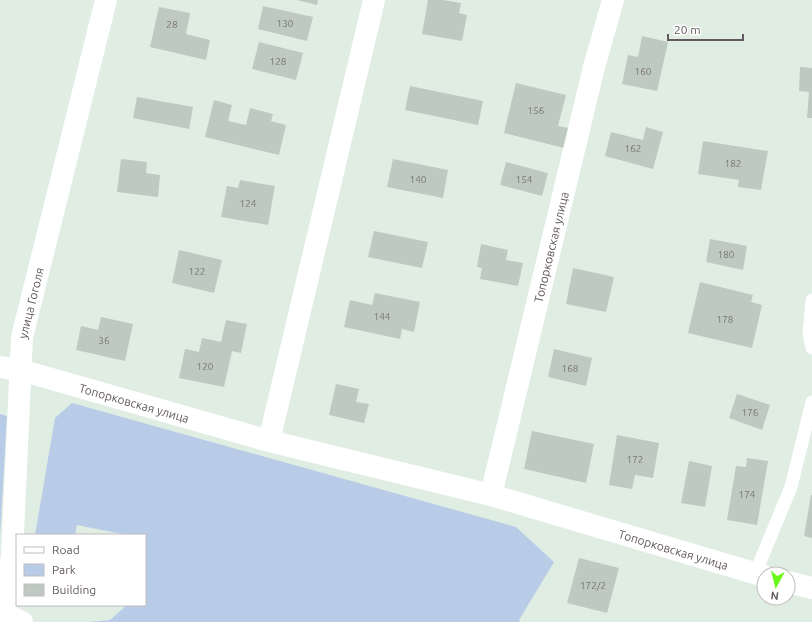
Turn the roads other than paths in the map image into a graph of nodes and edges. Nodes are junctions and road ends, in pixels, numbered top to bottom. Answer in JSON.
{"nodes":[{"id":1,"x":106,"y":0,"type":"edge"},
{"id":2,"x":374,"y":0,"type":"edge"},
{"id":3,"x":614,"y":0,"type":"edge"},
{"id":4,"x":812,"y":300,"type":"edge"},
{"id":5,"x":812,"y":348,"type":"edge"},
{"id":6,"x":10,"y":368,"type":"edge"},
{"id":7,"x":812,"y":402,"type":"edge"},
{"id":8,"x":269,"y":440,"type":"junction"},
{"id":9,"x":491,"y":495,"type":"junction"},
{"id":10,"x":763,"y":566,"type":"edge"},
{"id":11,"x":756,"y":574,"type":"edge"},
{"id":12,"x":796,"y":584,"type":"edge"},
{"id":13,"x":812,"y":588,"type":"edge"},
{"id":14,"x":8,"y":615,"type":"edge"}],
"edges":[{"from":1,"to":6,"type":"street","name":"улица Гоголя"},
{"from":2,"to":8,"type":"street"},
{"from":3,"to":9,"type":"street","name":"Топорковская улица"},
{"from":4,"to":5,"type":"lane"},
{"from":6,"to":8,"type":"street","name":"Топорковская улица"},
{"from":6,"to":14,"type":"street","name":"улица Гоголя"},
{"from":7,"to":10,"type":"lane"},
{"from":8,"to":9,"type":"street","name":"Топорковская улица"},
{"from":9,"to":11,"type":"street","name":"Топорковская улица"},
{"from":12,"to":13,"type":"street"}]}
